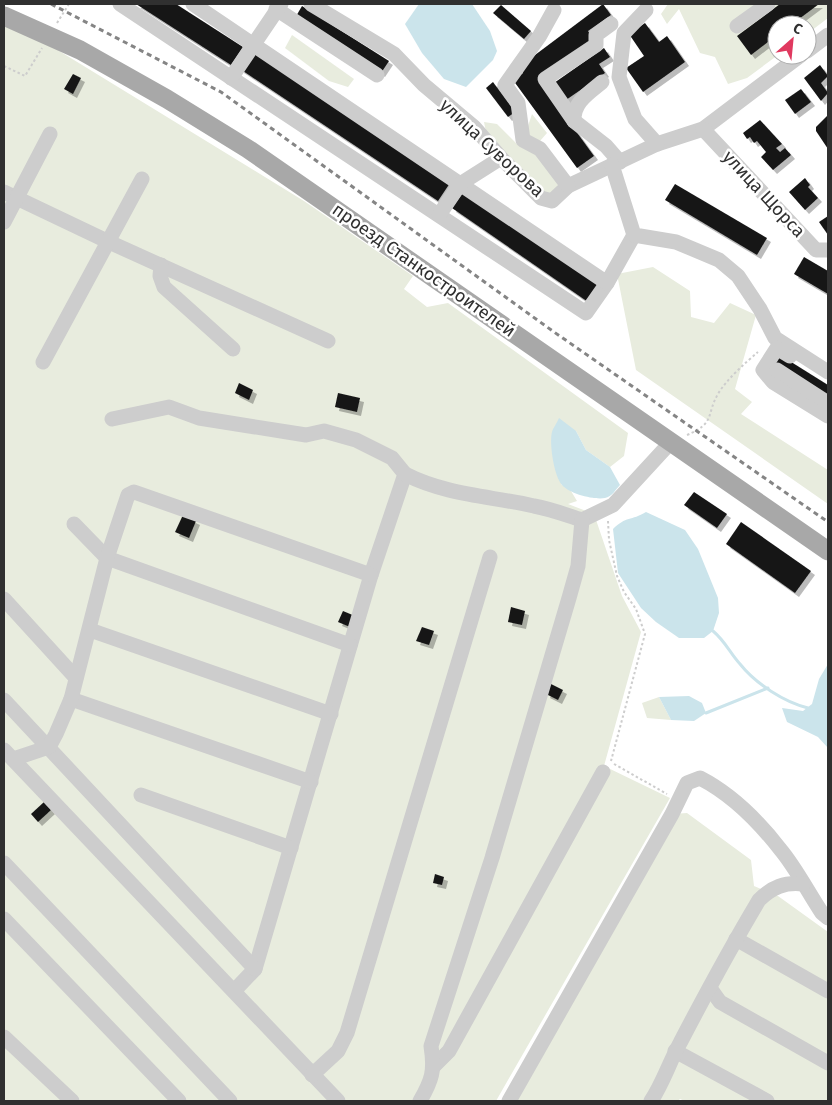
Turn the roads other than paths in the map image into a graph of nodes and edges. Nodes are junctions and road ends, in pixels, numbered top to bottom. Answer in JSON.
{"nodes":[{"id":1,"x":120,"y":4,"type":"edge"},
{"id":2,"x":193,"y":4,"type":"edge"},
{"id":3,"x":311,"y":4,"type":"edge"},
{"id":4,"x":768,"y":4,"type":"edge"},
{"id":5,"x":279,"y":6,"type":"edge"},
{"id":6,"x":554,"y":10,"type":"dead end"},
{"id":7,"x":646,"y":10,"type":"dead end"},
{"id":8,"x":4,"y":16,"type":"edge"},
{"id":9,"x":611,"y":24,"type":"dead end"},
{"id":10,"x":738,"y":26,"type":"dead end"},
{"id":11,"x":828,"y":35,"type":"edge"},
{"id":12,"x":253,"y":43,"type":"junction"},
{"id":13,"x":817,"y":43,"type":"edge"},
{"id":14,"x":789,"y":65,"type":"edge"},
{"id":15,"x":377,"y":75,"type":"dead end"},
{"id":16,"x":231,"y":78,"type":"junction"},
{"id":17,"x":602,"y":82,"type":"dead end"},
{"id":18,"x":574,"y":121,"type":"junction"},
{"id":19,"x":703,"y":129,"type":"junction"},
{"id":20,"x":50,"y":134,"type":"dead end"},
{"id":21,"x":657,"y":144,"type":"junction"},
{"id":22,"x":500,"y":158,"type":"junction"},
{"id":23,"x":616,"y":164,"type":"junction"},
{"id":24,"x":142,"y":179,"type":"dead end"},
{"id":25,"x":460,"y":184,"type":"junction"},
{"id":26,"x":568,"y":186,"type":"junction"},
{"id":27,"x":10,"y":195,"type":"edge"},
{"id":28,"x":439,"y":215,"type":"junction"},
{"id":29,"x":4,"y":222,"type":"edge"},
{"id":30,"x":634,"y":235,"type":"junction"},
{"id":31,"x":109,"y":242,"type":"junction"},
{"id":32,"x":828,"y":250,"type":"edge"},
{"id":33,"x":162,"y":265,"type":"junction"},
{"id":34,"x":607,"y":284,"type":"junction"},
{"id":35,"x":328,"y":340,"type":"dead end"},
{"id":36,"x":233,"y":349,"type":"dead end"},
{"id":37,"x":43,"y":362,"type":"dead end"},
{"id":38,"x":777,"y":370,"type":"dead end"},
{"id":39,"x":828,"y":372,"type":"edge"},
{"id":40,"x":828,"y":378,"type":"edge"},
{"id":41,"x":828,"y":403,"type":"edge"},
{"id":42,"x":828,"y":416,"type":"edge"},
{"id":43,"x":112,"y":419,"type":"dead end"},
{"id":44,"x":672,"y":442,"type":"junction"},
{"id":45,"x":405,"y":474,"type":"junction"},
{"id":46,"x":582,"y":520,"type":"junction"},
{"id":47,"x":74,"y":524,"type":"dead end"},
{"id":48,"x":828,"y":551,"type":"edge"},
{"id":49,"x":490,"y":557,"type":"dead end"},
{"id":50,"x":107,"y":558,"type":"junction"},
{"id":51,"x":371,"y":575,"type":"junction"},
{"id":52,"x":4,"y":599,"type":"edge"},
{"id":53,"x":90,"y":630,"type":"junction"},
{"id":54,"x":350,"y":645,"type":"junction"},
{"id":55,"x":76,"y":678,"type":"junction"},
{"id":56,"x":71,"y":699,"type":"junction"},
{"id":57,"x":4,"y":700,"type":"edge"},
{"id":58,"x":331,"y":714,"type":"junction"},
{"id":59,"x":49,"y":747,"type":"junction"},
{"id":60,"x":8,"y":754,"type":"edge"},
{"id":61,"x":603,"y":772,"type":"dead end"},
{"id":62,"x":311,"y":782,"type":"junction"},
{"id":63,"x":141,"y":795,"type":"dead end"},
{"id":64,"x":291,"y":848,"type":"junction"},
{"id":65,"x":4,"y":863,"type":"edge"},
{"id":66,"x":802,"y":884,"type":"junction"},
{"id":67,"x":828,"y":918,"type":"edge"},
{"id":68,"x":4,"y":919,"type":"edge"},
{"id":69,"x":736,"y":938,"type":"junction"},
{"id":70,"x":255,"y":969,"type":"junction"},
{"id":71,"x":710,"y":988,"type":"junction"},
{"id":72,"x":234,"y":991,"type":"junction"},
{"id":73,"x":828,"y":991,"type":"edge"},
{"id":74,"x":4,"y":1037,"type":"edge"},
{"id":75,"x":675,"y":1051,"type":"junction"},
{"id":76,"x":828,"y":1063,"type":"edge"},
{"id":77,"x":434,"y":1066,"type":"junction"},
{"id":78,"x":312,"y":1075,"type":"junction"},
{"id":79,"x":72,"y":1101,"type":"edge"},
{"id":80,"x":179,"y":1101,"type":"edge"},
{"id":81,"x":230,"y":1101,"type":"edge"},
{"id":82,"x":338,"y":1101,"type":"edge"},
{"id":83,"x":420,"y":1101,"type":"edge"},
{"id":84,"x":509,"y":1101,"type":"edge"},
{"id":85,"x":651,"y":1101,"type":"edge"},
{"id":86,"x":767,"y":1101,"type":"edge"}],
"edges":[{"from":1,"to":16,"type":"street"},
{"from":2,"to":12,"type":"street"},
{"from":3,"to":22,"type":"street","name":"улица Суворова"},
{"from":4,"to":10,"type":"street"},
{"from":5,"to":12,"type":"street"},
{"from":5,"to":15,"type":"street"},
{"from":6,"to":26,"type":"street"},
{"from":7,"to":21,"type":"street"},
{"from":8,"to":44,"type":"main road","name":"проезд Станкостроителей"},
{"from":9,"to":18,"type":"street"},
{"from":11,"to":13,"type":"street"},
{"from":12,"to":16,"type":"street"},
{"from":12,"to":25,"type":"street"},
{"from":14,"to":19,"type":"street","name":"улица Суворова"},
{"from":16,"to":28,"type":"street"},
{"from":17,"to":18,"type":"street"},
{"from":18,"to":23,"type":"street"},
{"from":19,"to":21,"type":"street","name":"улица Суворова"},
{"from":19,"to":32,"type":"street","name":"улица Щорса"},
{"from":20,"to":27,"type":"street"},
{"from":21,"to":23,"type":"street","name":"улица Суворова"},
{"from":22,"to":25,"type":"street"},
{"from":22,"to":26,"type":"street","name":"улица Суворова"},
{"from":23,"to":26,"type":"street","name":"улица Суворова"},
{"from":23,"to":30,"type":"street"},
{"from":24,"to":31,"type":"street"},
{"from":25,"to":28,"type":"street"},
{"from":25,"to":34,"type":"street"},
{"from":27,"to":29,"type":"street"},
{"from":27,"to":31,"type":"street"},
{"from":28,"to":34,"type":"street"},
{"from":30,"to":34,"type":"street"},
{"from":30,"to":39,"type":"street"},
{"from":31,"to":33,"type":"street"},
{"from":31,"to":37,"type":"street"},
{"from":33,"to":35,"type":"street"},
{"from":33,"to":36,"type":"street"},
{"from":38,"to":41,"type":"street"},
{"from":40,"to":42,"type":"street"},
{"from":43,"to":45,"type":"street"},
{"from":44,"to":46,"type":"street"},
{"from":44,"to":48,"type":"main road","name":"проезд Станкостроителей"},
{"from":45,"to":46,"type":"street"},
{"from":45,"to":51,"type":"street"},
{"from":46,"to":77,"type":"street"},
{"from":47,"to":50,"type":"street"},
{"from":49,"to":78,"type":"street"},
{"from":50,"to":51,"type":"street"},
{"from":50,"to":53,"type":"street"},
{"from":50,"to":54,"type":"street"},
{"from":51,"to":54,"type":"street"},
{"from":52,"to":55,"type":"street"},
{"from":53,"to":55,"type":"street"},
{"from":53,"to":58,"type":"street"},
{"from":54,"to":58,"type":"street"},
{"from":55,"to":56,"type":"street"},
{"from":56,"to":59,"type":"street"},
{"from":56,"to":62,"type":"street"},
{"from":57,"to":59,"type":"street"},
{"from":58,"to":62,"type":"street"},
{"from":59,"to":60,"type":"street"},
{"from":59,"to":70,"type":"street"},
{"from":60,"to":72,"type":"street"},
{"from":61,"to":77,"type":"street"},
{"from":62,"to":64,"type":"street"},
{"from":63,"to":64,"type":"street"},
{"from":64,"to":70,"type":"street"},
{"from":65,"to":81,"type":"street"},
{"from":66,"to":67,"type":"street"},
{"from":66,"to":69,"type":"street"},
{"from":66,"to":84,"type":"street"},
{"from":68,"to":80,"type":"street"},
{"from":69,"to":71,"type":"street"},
{"from":69,"to":73,"type":"street"},
{"from":70,"to":72,"type":"street"},
{"from":71,"to":75,"type":"street"},
{"from":71,"to":76,"type":"street"},
{"from":72,"to":78,"type":"street"},
{"from":74,"to":79,"type":"street"},
{"from":75,"to":85,"type":"street"},
{"from":75,"to":86,"type":"street"},
{"from":77,"to":83,"type":"street"},
{"from":78,"to":82,"type":"street"}]}
